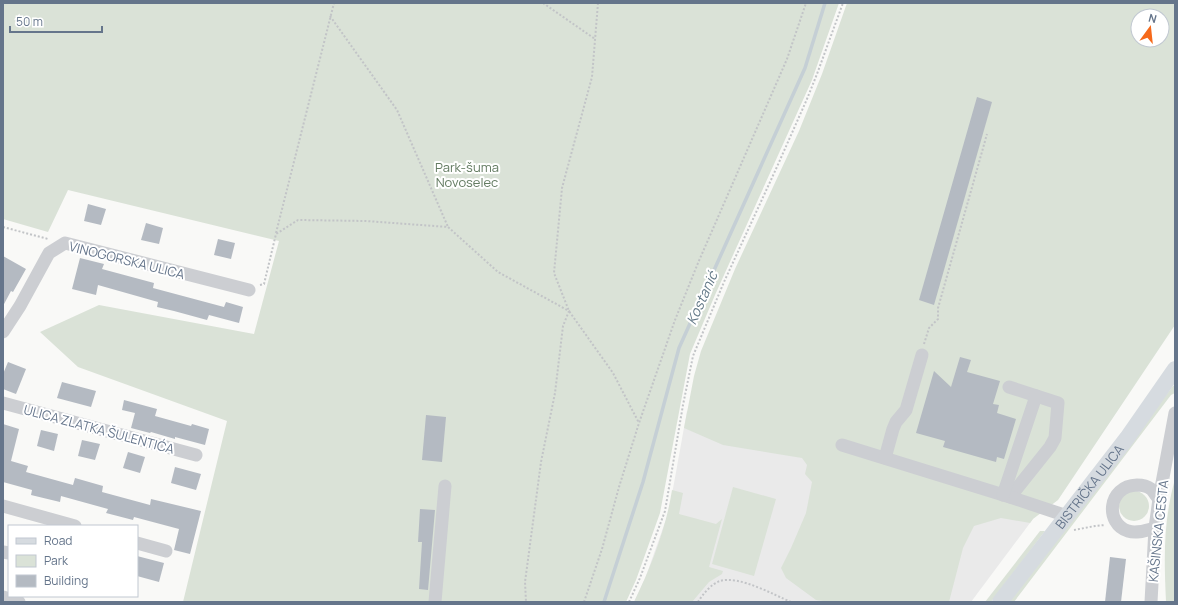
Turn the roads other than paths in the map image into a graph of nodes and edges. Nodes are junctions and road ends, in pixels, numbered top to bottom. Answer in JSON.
{"nodes":[{"id":1,"x":249,"y":290,"type":"road end"},
{"id":2,"x":3,"y":332,"type":"edge"},
{"id":3,"x":922,"y":355,"type":"road end"},
{"id":4,"x":1175,"y":369,"type":"edge"},
{"id":5,"x":1009,"y":387,"type":"dead end"},
{"id":6,"x":1036,"y":396,"type":"junction"},
{"id":7,"x":3,"y":404,"type":"edge"},
{"id":8,"x":1175,"y":413,"type":"edge"},
{"id":9,"x":842,"y":445,"type":"dead end"},
{"id":10,"x":196,"y":455,"type":"dead end"},
{"id":11,"x":885,"y":458,"type":"junction"},
{"id":12,"x":1012,"y":468,"type":"junction"},
{"id":13,"x":1027,"y":476,"type":"junction"},
{"id":14,"x":445,"y":486,"type":"dead end"},
{"id":15,"x":1007,"y":496,"type":"junction"},
{"id":16,"x":1159,"y":499,"type":"junction"},
{"id":17,"x":3,"y":506,"type":"edge"},
{"id":18,"x":1069,"y":523,"type":"junction"},
{"id":19,"x":71,"y":525,"type":"edge"},
{"id":20,"x":1155,"y":528,"type":"junction"},
{"id":21,"x":138,"y":543,"type":"edge"},
{"id":22,"x":166,"y":551,"type":"dead end"},
{"id":23,"x":3,"y":597,"type":"edge"},
{"id":24,"x":19,"y":602,"type":"edge"},
{"id":25,"x":434,"y":602,"type":"edge"},
{"id":26,"x":1000,"y":602,"type":"edge"},
{"id":27,"x":1151,"y":602,"type":"edge"}],
"edges":[{"from":1,"to":2,"type":"street","name":"VINOGORSKA ULICA"},
{"from":3,"to":11,"type":"street"},
{"from":4,"to":18,"type":"main road","name":"BISTRIČKA ULICA"},
{"from":5,"to":6,"type":"street"},
{"from":6,"to":12,"type":"street"},
{"from":6,"to":13,"type":"street"},
{"from":7,"to":10,"type":"street","name":"ULICA ZLATKA ŠULENTIĆA"},
{"from":8,"to":16,"type":"street","name":"KAŠINSKA CESTA"},
{"from":9,"to":11,"type":"street"},
{"from":11,"to":15,"type":"street"},
{"from":12,"to":13,"type":"street"},
{"from":12,"to":15,"type":"street"},
{"from":13,"to":15,"type":"street"},
{"from":14,"to":25,"type":"street"},
{"from":15,"to":18,"type":"street"},
{"from":16,"to":20,"type":"street","name":"KAŠINSKA CESTA"},
{"from":16,"to":20,"type":"street"},
{"from":17,"to":19,"type":"street"},
{"from":18,"to":26,"type":"main road","name":"BISTRIČKA ULICA"},
{"from":20,"to":27,"type":"street","name":"KAŠINSKA CESTA"},
{"from":21,"to":22,"type":"street"},
{"from":23,"to":24,"type":"street"}]}
